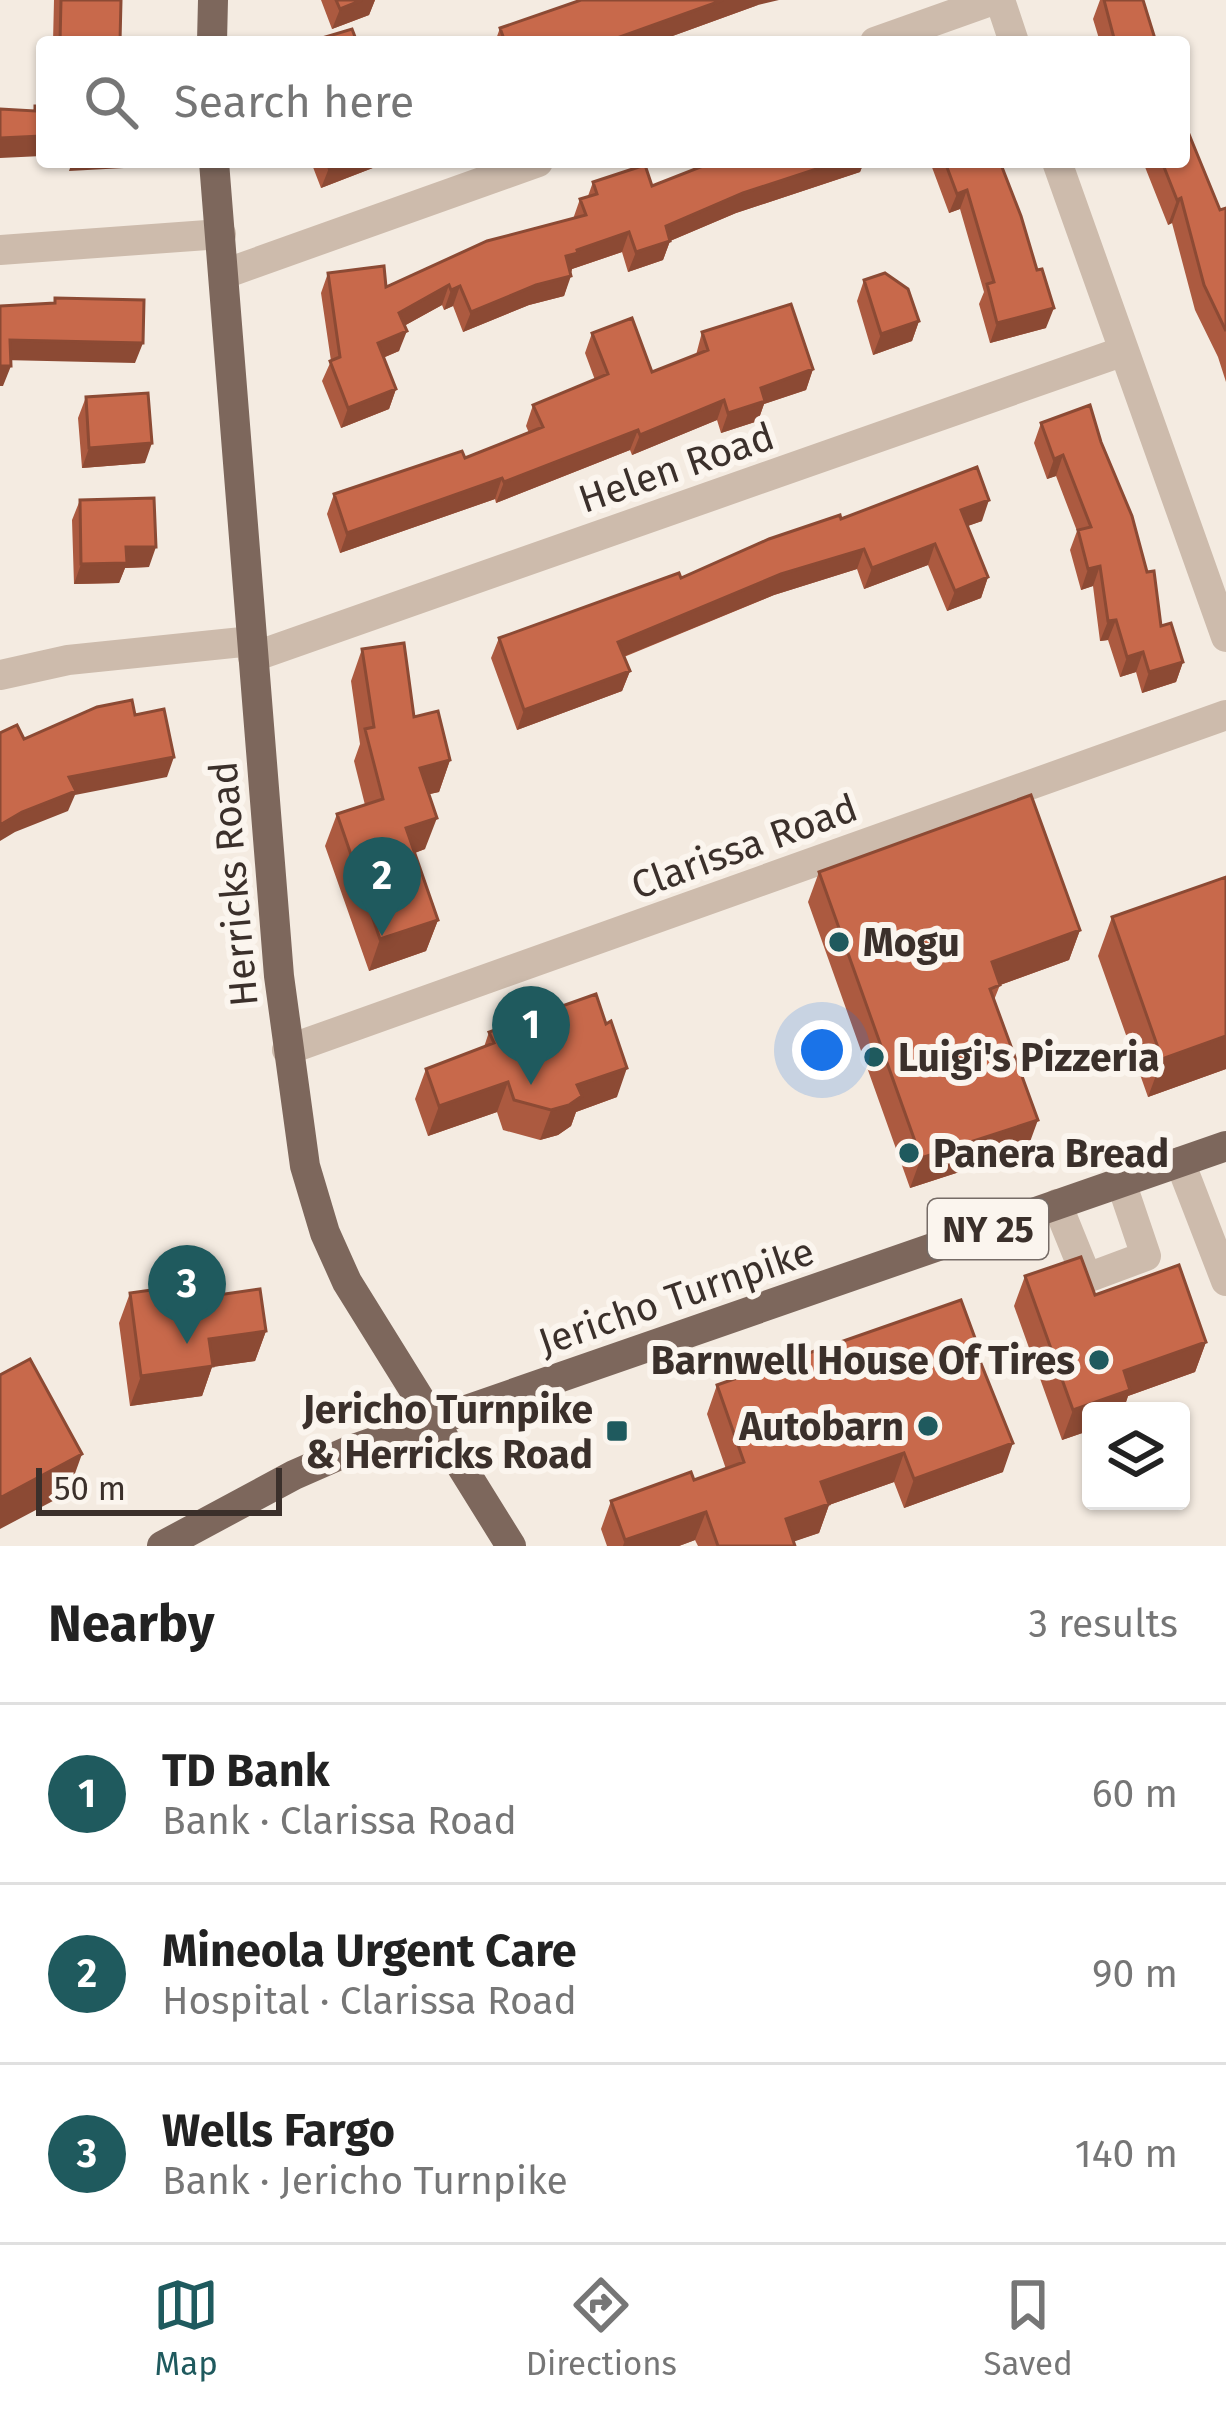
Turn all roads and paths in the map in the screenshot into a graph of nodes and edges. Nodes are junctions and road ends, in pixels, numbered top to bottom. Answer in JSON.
{"nodes":[{"id":1,"x":213,"y":0,"type":"edge"},
{"id":2,"x":996,"y":0,"type":"edge"},
{"id":3,"x":212,"y":36,"type":"edge"},
{"id":4,"x":891,"y":36,"type":"edge"},
{"id":5,"x":1012,"y":36,"type":"edge"},
{"id":6,"x":215,"y":168,"type":"edge"},
{"id":7,"x":521,"y":168,"type":"edge"},
{"id":8,"x":1059,"y":168,"type":"edge"},
{"id":9,"x":221,"y":235,"type":"junction"},
{"id":10,"x":0,"y":250,"type":"edge"},
{"id":11,"x":224,"y":274,"type":"junction"},
{"id":12,"x":1124,"y":351,"type":"junction"},
{"id":13,"x":1226,"y":637,"type":"edge"},
{"id":14,"x":252,"y":649,"type":"junction"},
{"id":15,"x":0,"y":675,"type":"edge"},
{"id":16,"x":1226,"y":715,"type":"edge"},
{"id":17,"x":287,"y":1050,"type":"junction"},
{"id":18,"x":1226,"y":1146,"type":"edge"},
{"id":19,"x":1180,"y":1162,"type":"junction"},
{"id":20,"x":1120,"y":1182,"type":"junction"},
{"id":21,"x":1057,"y":1204,"type":"junction"},
{"id":22,"x":1226,"y":1281,"type":"edge"},
{"id":23,"x":433,"y":1422,"type":"junction"},
{"id":24,"x":162,"y":1546,"type":"edge"},
{"id":25,"x":511,"y":1546,"type":"edge"}],
"edges":[{"from":1,"to":3,"type":"main road"},
{"from":2,"to":4,"type":"street"},
{"from":2,"to":5,"type":"street"},
{"from":6,"to":9,"type":"main road","name":"Herricks Road"},
{"from":7,"to":11,"type":"street"},
{"from":8,"to":12,"type":"street"},
{"from":9,"to":10,"type":"street"},
{"from":9,"to":11,"type":"main road","name":"Herricks Road"},
{"from":11,"to":14,"type":"main road","name":"Herricks Road"},
{"from":12,"to":13,"type":"street"},
{"from":12,"to":14,"type":"street","name":"Helen Road"},
{"from":14,"to":15,"type":"street","name":"Helen Road"},
{"from":14,"to":17,"type":"main road","name":"Herricks Road"},
{"from":16,"to":17,"type":"street","name":"Clarissa Road"},
{"from":17,"to":23,"type":"main road","name":"Herricks Road"},
{"from":18,"to":19,"type":"main road","name":"Jericho Turnpike","number":"NY 25"},
{"from":19,"to":20,"type":"main road","name":"Jericho Turnpike","number":"NY 25"},
{"from":19,"to":22,"type":"street"},
{"from":20,"to":21,"type":"main road","name":"Jericho Turnpike","number":"NY 25"},
{"from":20,"to":21,"type":"street"},
{"from":21,"to":23,"type":"main road","name":"Jericho Turnpike","number":"NY 25"},
{"from":23,"to":24,"type":"main road","name":"Jericho Turnpike","number":"NY 25"},
{"from":23,"to":25,"type":"main road","name":"Herricks Road"}]}
